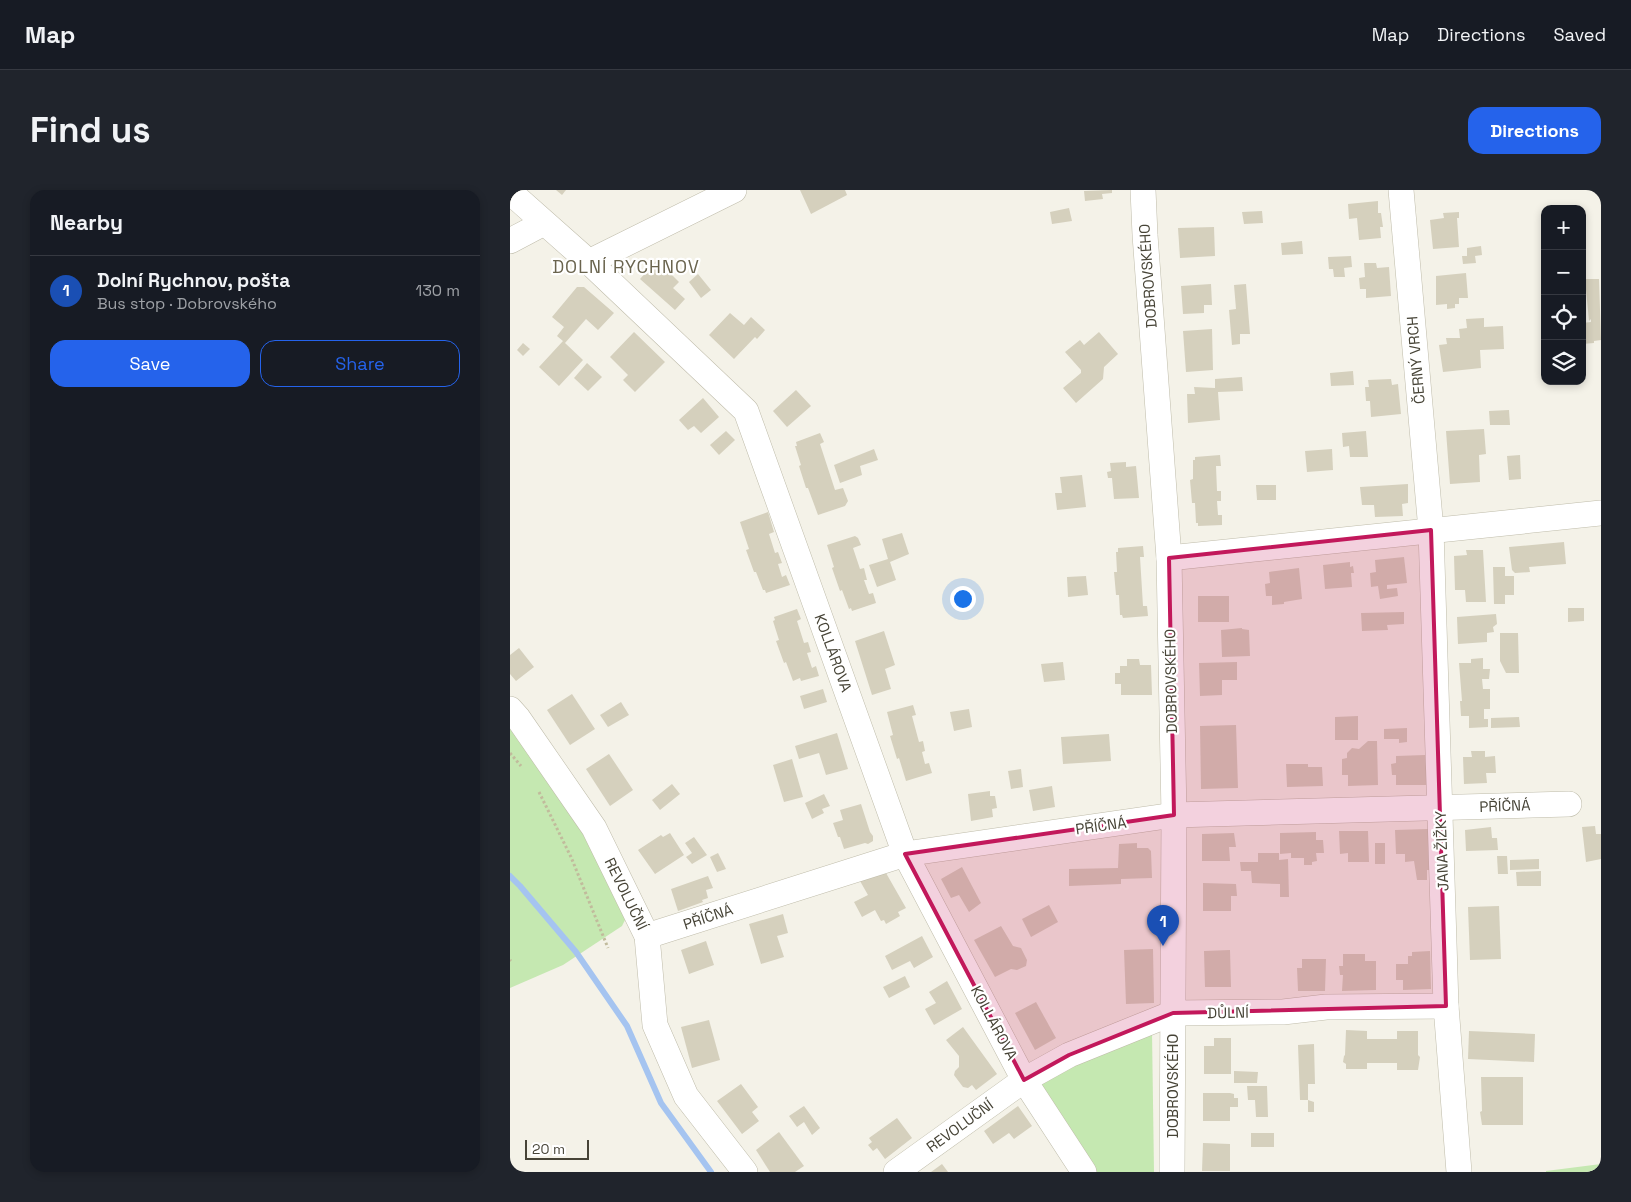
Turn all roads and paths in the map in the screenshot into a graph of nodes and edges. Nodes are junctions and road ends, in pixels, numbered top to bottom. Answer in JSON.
{"nodes":[{"id":1,"x":734,"y":190,"type":"edge"},
{"id":2,"x":1143,"y":190,"type":"edge"},
{"id":3,"x":1401,"y":190,"type":"edge"},
{"id":4,"x":510,"y":192,"type":"edge"},
{"id":5,"x":544,"y":223,"type":"junction"},
{"id":6,"x":510,"y":241,"type":"edge"},
{"id":7,"x":589,"y":262,"type":"junction"},
{"id":8,"x":1601,"y":513,"type":"edge"},
{"id":9,"x":1431,"y":530,"type":"junction"},
{"id":10,"x":1169,"y":558,"type":"junction"},
{"id":11,"x":510,"y":709,"type":"edge"},
{"id":12,"x":510,"y":753,"type":"edge"},
{"id":13,"x":522,"y":768,"type":"dead end"},
{"id":14,"x":539,"y":792,"type":"dead end"},
{"id":15,"x":1569,"y":804,"type":"dead end"},
{"id":16,"x":1441,"y":808,"type":"junction"},
{"id":17,"x":1174,"y":815,"type":"junction"},
{"id":18,"x":905,"y":854,"type":"junction"},
{"id":19,"x":647,"y":936,"type":"junction"},
{"id":20,"x":608,"y":948,"type":"dead end"},
{"id":21,"x":1446,"y":1006,"type":"junction"},
{"id":22,"x":1173,"y":1013,"type":"junction"},
{"id":23,"x":1024,"y":1080,"type":"junction"},
{"id":24,"x":745,"y":1172,"type":"edge"},
{"id":25,"x":896,"y":1172,"type":"edge"},
{"id":26,"x":1084,"y":1172,"type":"edge"},
{"id":27,"x":1172,"y":1172,"type":"edge"},
{"id":28,"x":1459,"y":1172,"type":"edge"}],
"edges":[{"from":1,"to":7,"type":"street"},
{"from":2,"to":10,"type":"street","name":"DOBROVSKÉHO"},
{"from":3,"to":9,"type":"street","name":"ČERNÝ VRCH"},
{"from":4,"to":5,"type":"street","name":"KOLLÁROVA"},
{"from":5,"to":6,"type":"street"},
{"from":5,"to":7,"type":"street","name":"KOLLÁROVA"},
{"from":7,"to":18,"type":"street","name":"KOLLÁROVA"},
{"from":8,"to":9,"type":"street"},
{"from":9,"to":10,"type":"street"},
{"from":9,"to":16,"type":"street","name":"JANA ŽIŽKY"},
{"from":10,"to":17,"type":"street","name":"DOBROVSKÉHO"},
{"from":11,"to":19,"type":"street","name":"REVOLUČNÍ"},
{"from":12,"to":13,"type":"path"},
{"from":14,"to":20,"type":"path"},
{"from":15,"to":16,"type":"street","name":"PŘÍČNÁ"},
{"from":16,"to":17,"type":"street","name":"PŘÍČNÁ"},
{"from":16,"to":21,"type":"street","name":"JANA ŽIŽKY"},
{"from":17,"to":18,"type":"street","name":"PŘÍČNÁ"},
{"from":17,"to":22,"type":"street","name":"DOBROVSKÉHO"},
{"from":18,"to":19,"type":"street","name":"PŘÍČNÁ"},
{"from":18,"to":23,"type":"street","name":"KOLLÁROVA"},
{"from":19,"to":24,"type":"street","name":"REVOLUČNÍ"},
{"from":21,"to":22,"type":"street","name":"DŮLNÍ"},
{"from":21,"to":28,"type":"street","name":"JANA ŽIŽKY"},
{"from":22,"to":23,"type":"street","name":"DŮLNÍ"},
{"from":22,"to":27,"type":"street","name":"DOBROVSKÉHO"},
{"from":23,"to":25,"type":"street","name":"REVOLUČNÍ"},
{"from":23,"to":26,"type":"street","name":"KOLLÁROVA"}]}
